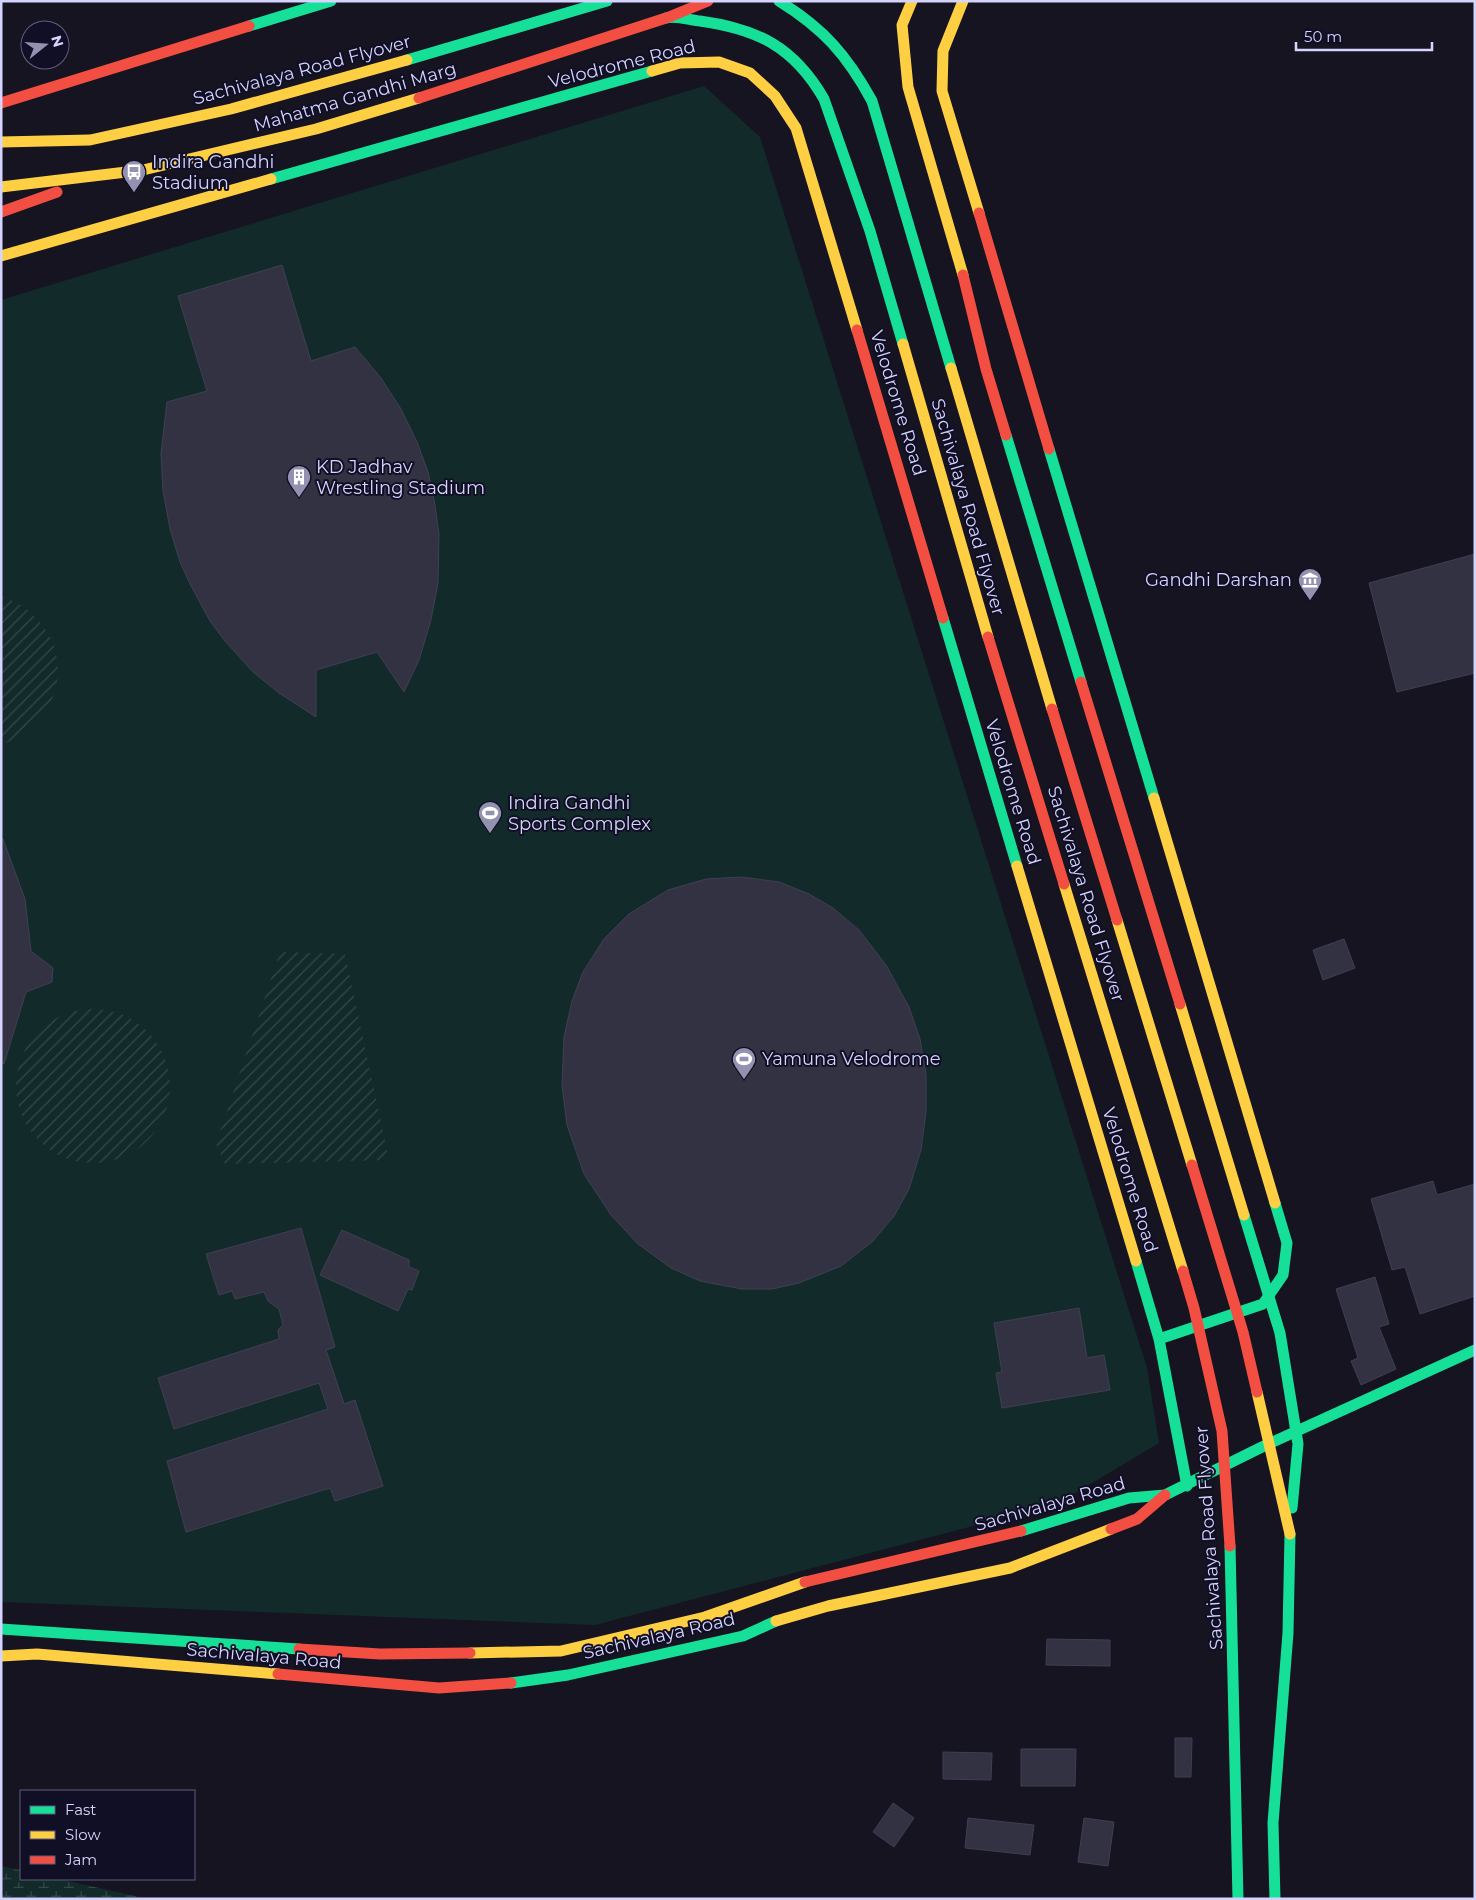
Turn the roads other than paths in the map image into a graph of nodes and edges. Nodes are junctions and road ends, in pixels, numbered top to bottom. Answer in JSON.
{"nodes":[{"id":1,"x":331,"y":1,"type":"edge"},
{"id":2,"x":607,"y":1,"type":"edge"},
{"id":3,"x":708,"y":1,"type":"edge"},
{"id":4,"x":779,"y":1,"type":"edge"},
{"id":5,"x":912,"y":1,"type":"edge"},
{"id":6,"x":963,"y":1,"type":"edge"},
{"id":7,"x":669,"y":18,"type":"junction"},
{"id":8,"x":1,"y":103,"type":"edge"},
{"id":9,"x":1,"y":142,"type":"edge"},
{"id":10,"x":99,"y":177,"type":"junction"},
{"id":11,"x":1,"y":187,"type":"edge"},
{"id":12,"x":1,"y":212,"type":"edge"},
{"id":13,"x":1,"y":256,"type":"edge"},
{"id":14,"x":1160,"y":1339,"type":"junction"},
{"id":15,"x":1475,"y":1350,"type":"edge"},
{"id":16,"x":1187,"y":1486,"type":"junction"},
{"id":17,"x":1165,"y":1495,"type":"junction"},
{"id":18,"x":1290,"y":1534,"type":"junction"},
{"id":19,"x":790,"y":1601,"type":"junction"},
{"id":20,"x":1,"y":1629,"type":"edge"},
{"id":21,"x":1,"y":1656,"type":"edge"},
{"id":22,"x":1238,"y":1899,"type":"edge"},
{"id":23,"x":1275,"y":1899,"type":"edge"}],
"edges":[{"from":1,"to":8,"type":"main road"},
{"from":2,"to":9,"type":"main road","name":"Sachivalaya Road Flyover"},
{"from":3,"to":7,"type":"main road","name":"Mahatma Gandhi Marg"},
{"from":4,"to":18,"type":"main road","name":"Sachivalaya Road Flyover","bridge":true},
{"from":5,"to":18,"type":"main road","bridge":true},
{"from":6,"to":14,"type":"main road"},
{"from":7,"to":10,"type":"main road","name":"Mahatma Gandhi Marg"},
{"from":7,"to":22,"type":"main road","name":"Sachivalaya Road Flyover","bridge":true},
{"from":10,"to":11,"type":"main road","name":"Mahatma Gandhi Marg"},
{"from":10,"to":12,"type":"main road"},
{"from":13,"to":14,"type":"main road","name":"Velodrome Road"},
{"from":14,"to":16,"type":"main road","name":"Velodrome Road"},
{"from":15,"to":16,"type":"main road"},
{"from":16,"to":17,"type":"main road"},
{"from":17,"to":19,"type":"main road","name":"Sachivalaya Road"},
{"from":17,"to":19,"type":"main road","name":"Sachivalaya Road"},
{"from":18,"to":23,"type":"main road","name":"Sachivalaya Road Flyover"},
{"from":19,"to":20,"type":"main road","name":"Sachivalaya Road"},
{"from":19,"to":21,"type":"main road","name":"Sachivalaya Road"}]}
